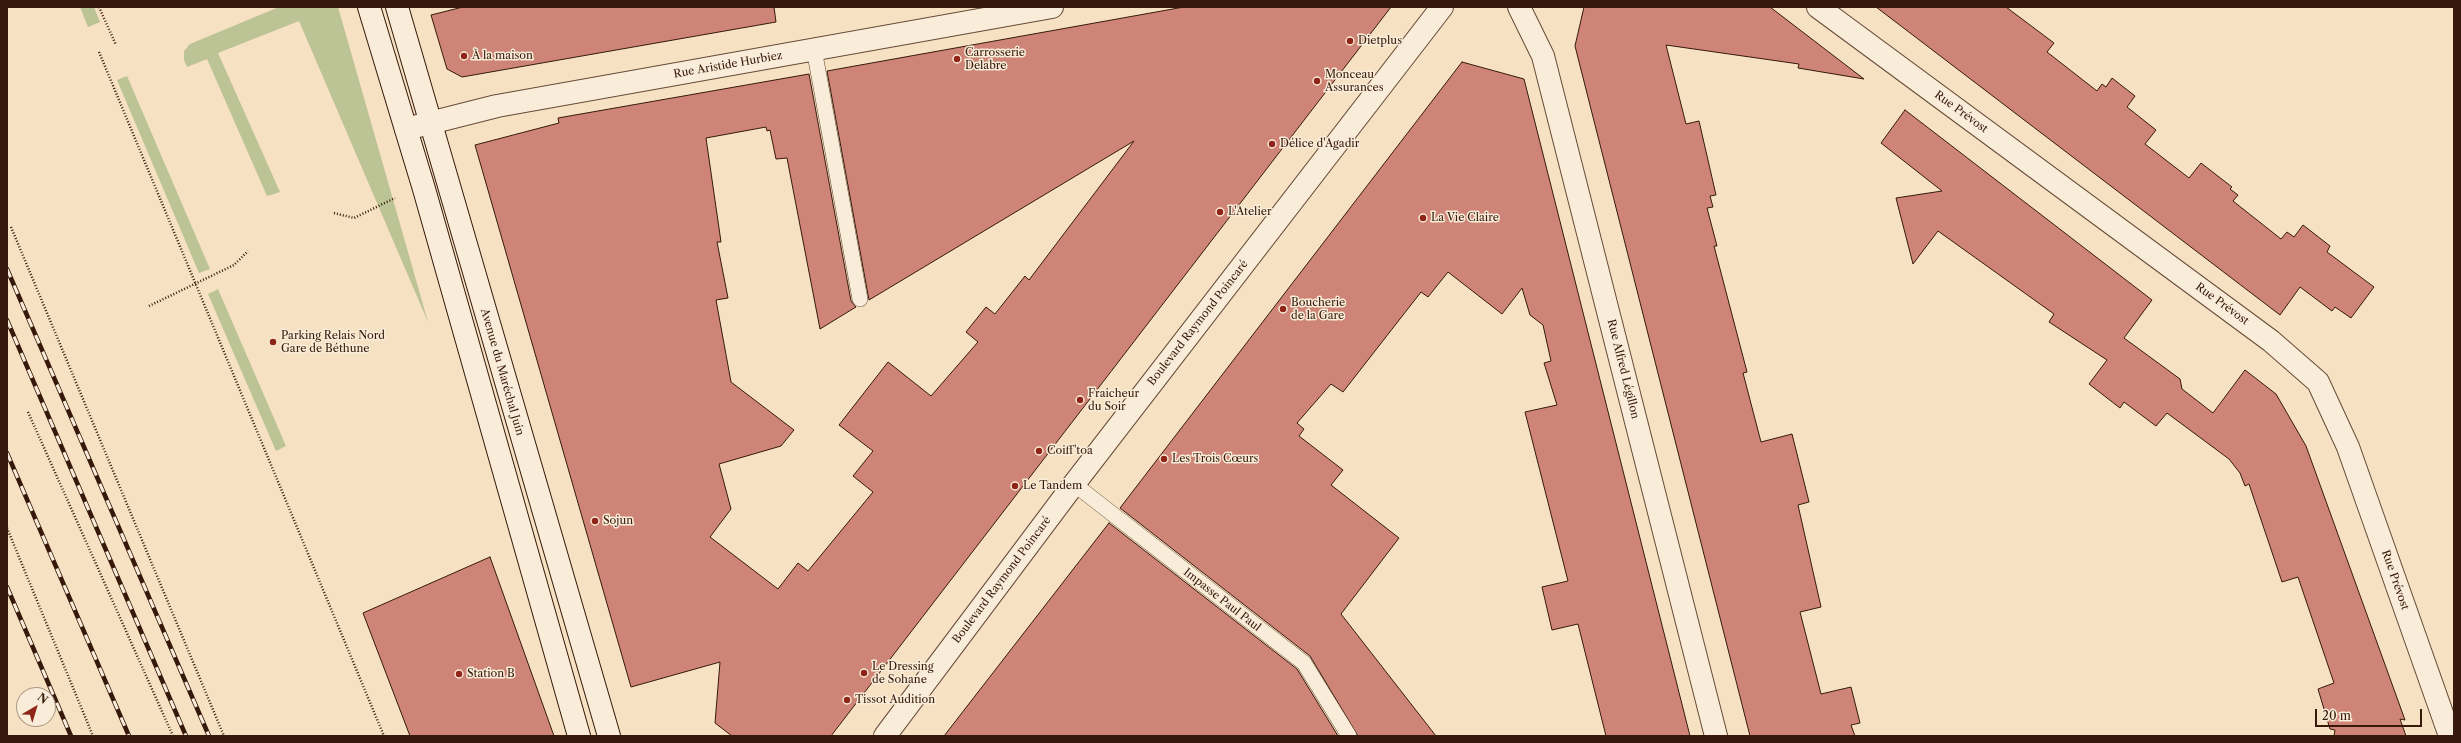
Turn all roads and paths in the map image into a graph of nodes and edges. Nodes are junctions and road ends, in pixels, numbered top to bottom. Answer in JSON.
{"nodes":[{"id":1,"x":99,"y":7,"type":"edge"},
{"id":2,"x":369,"y":7,"type":"edge"},
{"id":3,"x":397,"y":7,"type":"edge"},
{"id":4,"x":1052,"y":7,"type":"edge"},
{"id":5,"x":1442,"y":7,"type":"edge"},
{"id":6,"x":1519,"y":7,"type":"edge"},
{"id":7,"x":1818,"y":7,"type":"edge"},
{"id":8,"x":116,"y":45,"type":"dead end"},
{"id":9,"x":814,"y":50,"type":"junction"},
{"id":10,"x":99,"y":52,"type":"dead end"},
{"id":11,"x":430,"y":122,"type":"junction"},
{"id":12,"x":406,"y":129,"type":"junction"},
{"id":13,"x":424,"y":189,"type":"junction"},
{"id":14,"x":334,"y":213,"type":"dead end"},
{"id":15,"x":11,"y":227,"type":"dead end"},
{"id":16,"x":248,"y":251,"type":"dead end"},
{"id":17,"x":196,"y":285,"type":"junction"},
{"id":18,"x":860,"y":299,"type":"dead end"},
{"id":19,"x":150,"y":306,"type":"dead end"},
{"id":20,"x":28,"y":412,"type":"dead end"},
{"id":21,"x":1074,"y":484,"type":"junction"},
{"id":22,"x":7,"y":528,"type":"edge"},
{"id":23,"x":93,"y":736,"type":"edge"},
{"id":24,"x":173,"y":736,"type":"edge"},
{"id":25,"x":224,"y":736,"type":"edge"},
{"id":26,"x":384,"y":736,"type":"edge"},
{"id":27,"x":579,"y":736,"type":"edge"},
{"id":28,"x":609,"y":736,"type":"edge"},
{"id":29,"x":885,"y":736,"type":"edge"},
{"id":30,"x":1348,"y":736,"type":"edge"},
{"id":31,"x":1716,"y":736,"type":"edge"},
{"id":32,"x":2450,"y":736,"type":"edge"}],
"edges":[{"from":1,"to":8,"type":"path"},
{"from":2,"to":12,"type":"street"},
{"from":3,"to":11,"type":"street","name":"Avenue du Maréchal Juin"},
{"from":4,"to":9,"type":"street","name":"Rue Aristide Hurbiez"},
{"from":5,"to":21,"type":"street","name":"Boulevard Raymond Poincaré"},
{"from":6,"to":31,"type":"street","name":"Rue Alfred Légillon"},
{"from":7,"to":32,"type":"street","name":"Rue Prévost"},
{"from":9,"to":11,"type":"street","name":"Rue Aristide Hurbiez"},
{"from":9,"to":18,"type":"lane"},
{"from":10,"to":17,"type":"path"},
{"from":11,"to":12,"type":"street","name":"Rue Aristide Hurbiez"},
{"from":11,"to":28,"type":"street","name":"Avenue du Maréchal Juin"},
{"from":12,"to":13,"type":"street"},
{"from":13,"to":14,"type":"path"},
{"from":13,"to":27,"type":"street"},
{"from":15,"to":25,"type":"path"},
{"from":16,"to":17,"type":"path"},
{"from":17,"to":19,"type":"path"},
{"from":17,"to":26,"type":"path"},
{"from":20,"to":24,"type":"path"},
{"from":21,"to":29,"type":"street","name":"Boulevard Raymond Poincaré"},
{"from":21,"to":30,"type":"lane","name":"Impasse Paul Paul"},
{"from":22,"to":23,"type":"path"}]}
